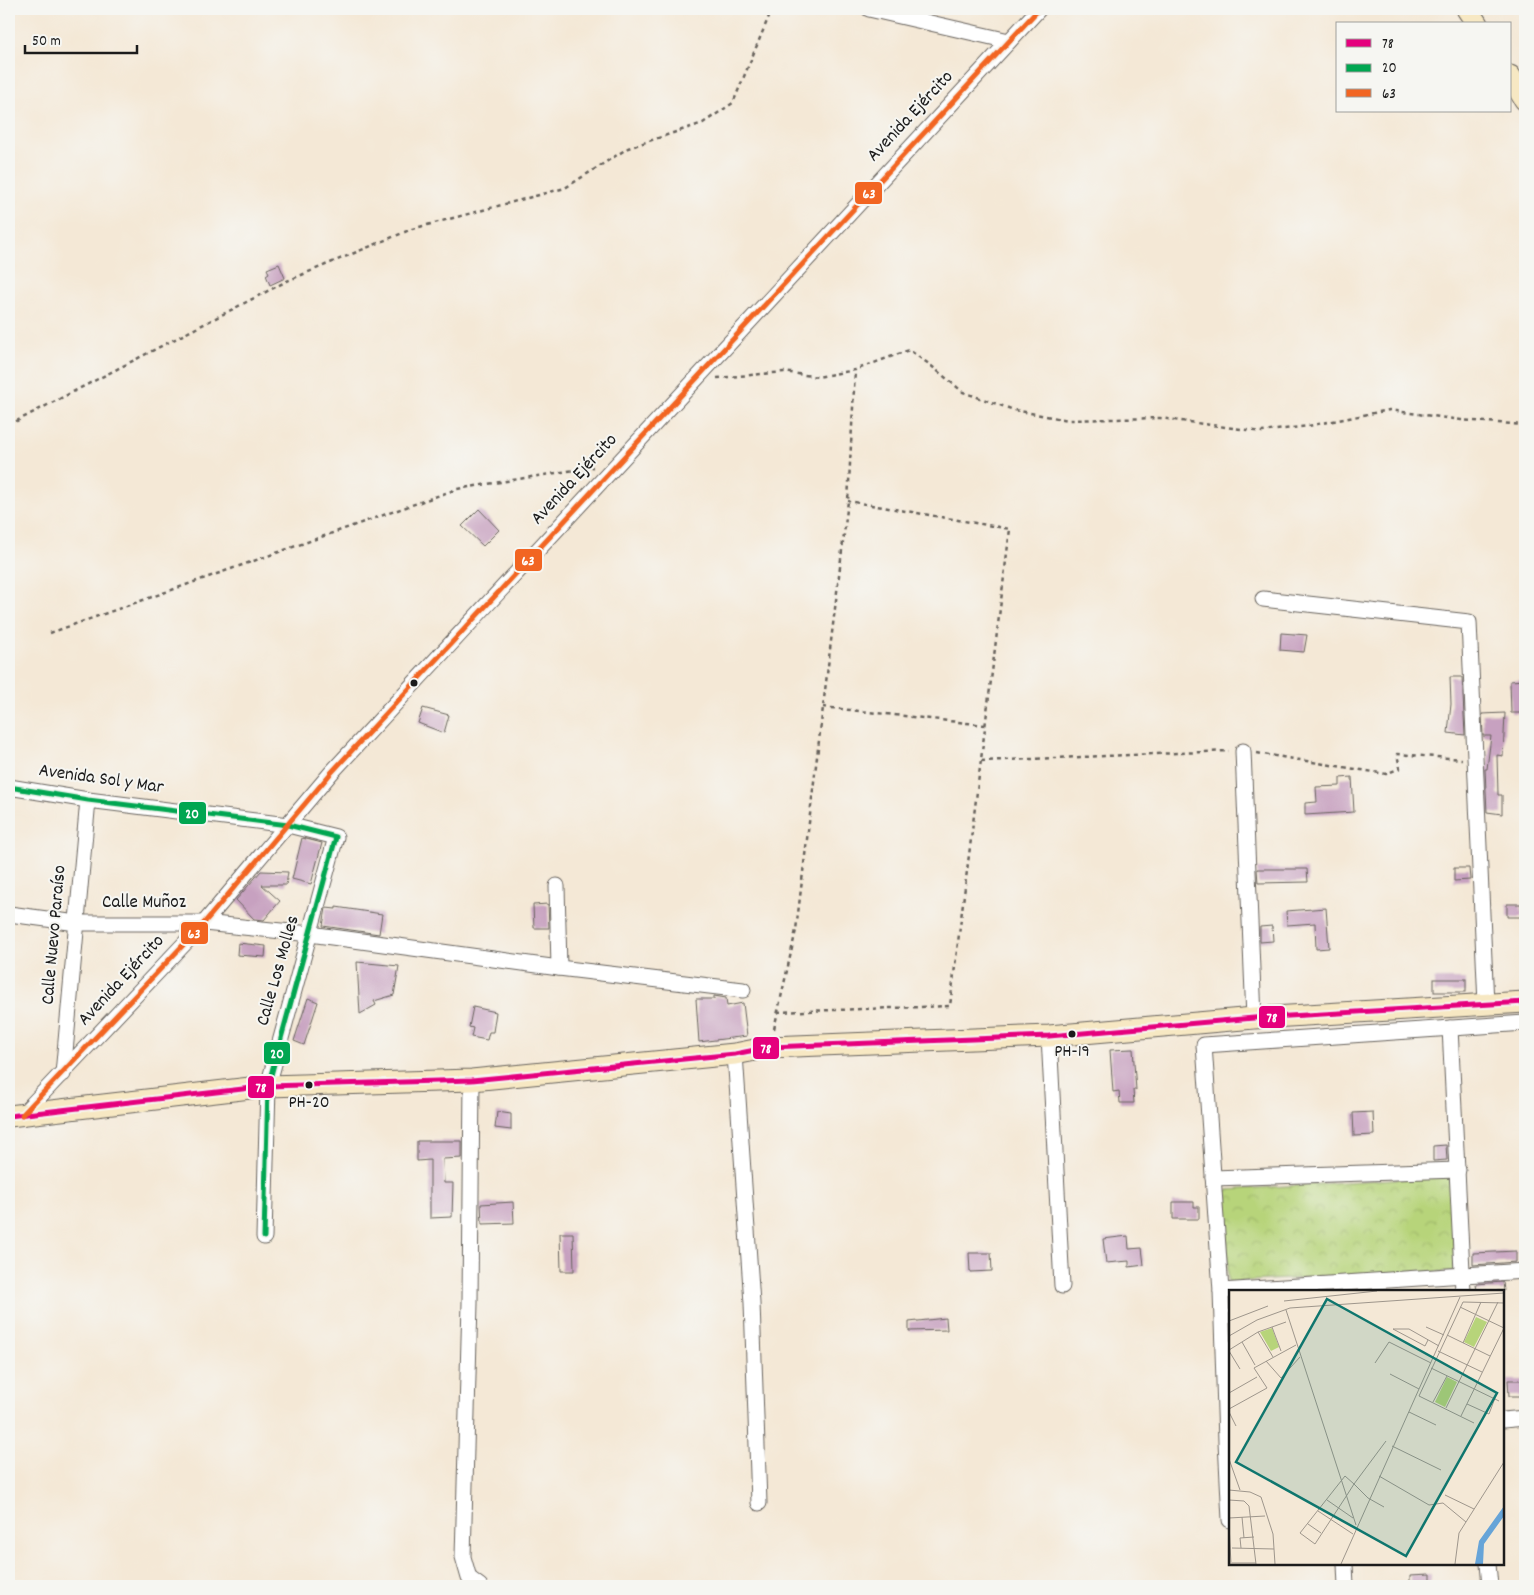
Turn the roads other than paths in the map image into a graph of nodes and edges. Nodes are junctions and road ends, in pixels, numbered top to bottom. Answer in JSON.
{"nodes":[{"id":1,"x":869,"y":9,"type":"edge"},
{"id":2,"x":1039,"y":9,"type":"edge"},
{"id":3,"x":1467,"y":9,"type":"edge"},
{"id":4,"x":1476,"y":22,"type":"edge"},
{"id":5,"x":1009,"y":41,"type":"junction"},
{"id":6,"x":1512,"y":79,"type":"edge"},
{"id":7,"x":1525,"y":100,"type":"edge"},
{"id":8,"x":1263,"y":599,"type":"dead end"},
{"id":9,"x":1242,"y":751,"type":"dead end"},
{"id":10,"x":9,"y":787,"type":"edge"},
{"id":11,"x":88,"y":800,"type":"junction"},
{"id":12,"x":288,"y":825,"type":"junction"},
{"id":13,"x":336,"y":837,"type":"joint"},
{"id":14,"x":557,"y":886,"type":"dead end"},
{"id":15,"x":9,"y":914,"type":"edge"},
{"id":16,"x":204,"y":922,"type":"junction"},
{"id":17,"x":77,"y":923,"type":"junction"},
{"id":18,"x":310,"y":934,"type":"junction"},
{"id":19,"x":558,"y":968,"type":"junction"},
{"id":20,"x":743,"y":990,"type":"dead end"},
{"id":21,"x":1525,"y":1002,"type":"edge"},
{"id":22,"x":1486,"y":1004,"type":"junction"},
{"id":23,"x":1254,"y":1018,"type":"junction"},
{"id":24,"x":1525,"y":1023,"type":"edge"},
{"id":25,"x":1450,"y":1028,"type":"junction"},
{"id":26,"x":1048,"y":1036,"type":"junction"},
{"id":27,"x":736,"y":1054,"type":"junction"},
{"id":28,"x":63,"y":1074,"type":"junction"},
{"id":29,"x":472,"y":1080,"type":"junction"},
{"id":30,"x":268,"y":1086,"type":"junction"},
{"id":31,"x":16,"y":1116,"type":"edge"},
{"id":32,"x":1458,"y":1170,"type":"junction"},
{"id":33,"x":1213,"y":1178,"type":"junction"},
{"id":34,"x":264,"y":1238,"type":"dead end"},
{"id":35,"x":1525,"y":1271,"type":"edge"},
{"id":36,"x":1462,"y":1275,"type":"junction"},
{"id":37,"x":1062,"y":1286,"type":"dead end"},
{"id":38,"x":1221,"y":1290,"type":"junction"},
{"id":39,"x":1463,"y":1290,"type":"edge"},
{"id":40,"x":1525,"y":1418,"type":"edge"},
{"id":41,"x":1504,"y":1420,"type":"edge"},
{"id":42,"x":1228,"y":1430,"type":"edge"},
{"id":43,"x":1229,"y":1475,"type":"edge"},
{"id":44,"x":759,"y":1503,"type":"dead end"},
{"id":45,"x":1344,"y":1565,"type":"edge"},
{"id":46,"x":1488,"y":1565,"type":"edge"},
{"id":47,"x":480,"y":1586,"type":"edge"},
{"id":48,"x":1346,"y":1586,"type":"edge"},
{"id":49,"x":1490,"y":1586,"type":"edge"}],
"edges":[{"from":1,"to":5,"type":"street"},
{"from":2,"to":5,"type":"street","name":"Avenida Ejército"},
{"from":3,"to":4,"type":"street"},
{"from":5,"to":12,"type":"street","name":"Avenida Ejército"},
{"from":6,"to":7,"type":"street"},
{"from":8,"to":22,"type":"street"},
{"from":9,"to":23,"type":"street"},
{"from":10,"to":11,"type":"street","name":"Avenida Sol y Mar"},
{"from":11,"to":12,"type":"street","name":"Avenida Sol y Mar"},
{"from":11,"to":17,"type":"street","name":"Calle Nuevo Paraíso"},
{"from":12,"to":13,"type":"street","name":"Avenida Sol y Mar"},
{"from":12,"to":16,"type":"street","name":"Avenida Ejército"},
{"from":13,"to":18,"type":"street","name":"Calle Los Molles"},
{"from":14,"to":19,"type":"street"},
{"from":15,"to":17,"type":"street","name":"Calle Muñoz"},
{"from":16,"to":17,"type":"street","name":"Calle Muñoz"},
{"from":16,"to":18,"type":"street","name":"Calle Muñoz"},
{"from":16,"to":28,"type":"street","name":"Avenida Ejército"},
{"from":17,"to":28,"type":"street","name":"Calle Nuevo Paraíso"},
{"from":18,"to":19,"type":"street","name":"Calle Muñoz"},
{"from":18,"to":30,"type":"street","name":"Calle Los Molles"},
{"from":19,"to":20,"type":"street","name":"Calle Muñoz"},
{"from":21,"to":22,"type":"street"},
{"from":22,"to":23,"type":"street"},
{"from":23,"to":26,"type":"street"},
{"from":24,"to":25,"type":"street"},
{"from":25,"to":32,"type":"street"},
{"from":25,"to":33,"type":"street"},
{"from":26,"to":27,"type":"street"},
{"from":26,"to":37,"type":"street"},
{"from":27,"to":29,"type":"street"},
{"from":27,"to":44,"type":"street"},
{"from":28,"to":31,"type":"street","name":"Avenida Ejército"},
{"from":29,"to":30,"type":"street"},
{"from":29,"to":47,"type":"street"},
{"from":30,"to":31,"type":"street"},
{"from":30,"to":34,"type":"street","name":"Calle Los Molles"},
{"from":32,"to":33,"type":"street"},
{"from":32,"to":36,"type":"street"},
{"from":33,"to":38,"type":"street"},
{"from":35,"to":36,"type":"street"},
{"from":36,"to":38,"type":"street"},
{"from":36,"to":39,"type":"street"},
{"from":38,"to":42,"type":"street"},
{"from":40,"to":41,"type":"street"},
{"from":42,"to":43,"type":"street"},
{"from":45,"to":48,"type":"street"},
{"from":46,"to":49,"type":"street"}]}
